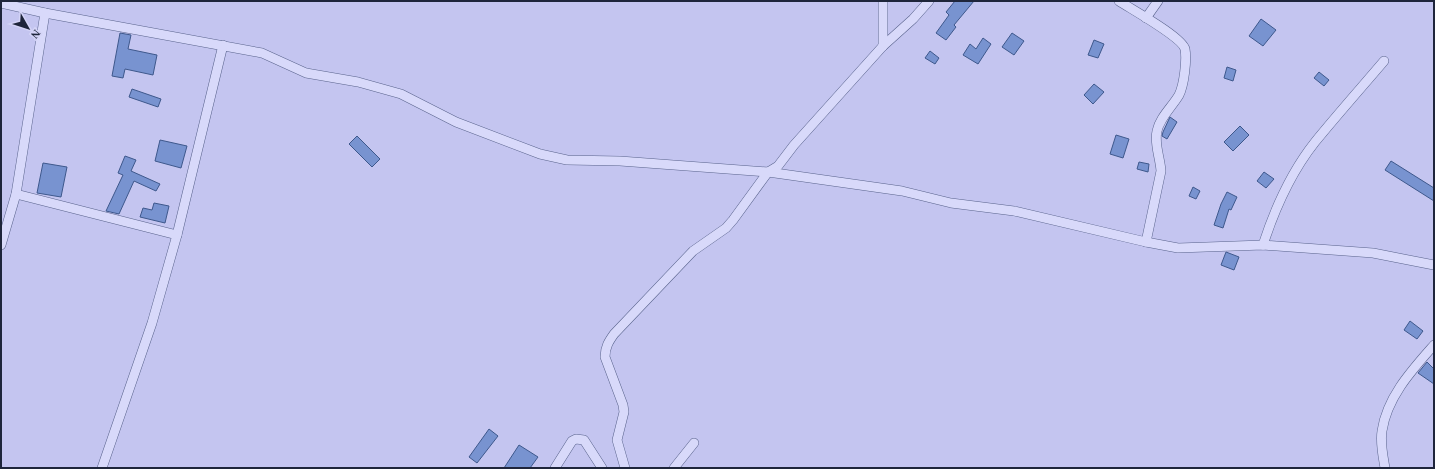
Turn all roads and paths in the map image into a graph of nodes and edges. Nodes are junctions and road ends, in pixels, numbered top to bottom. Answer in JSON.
{"nodes":[{"id":1,"x":883,"y":1,"type":"edge"},
{"id":2,"x":929,"y":1,"type":"edge"},
{"id":3,"x":1118,"y":1,"type":"edge"},
{"id":4,"x":1158,"y":1,"type":"edge"},
{"id":5,"x":1,"y":3,"type":"edge"},
{"id":6,"x":45,"y":13,"type":"junction"},
{"id":7,"x":1146,"y":18,"type":"junction"},
{"id":8,"x":223,"y":45,"type":"junction"},
{"id":9,"x":883,"y":46,"type":"junction"},
{"id":10,"x":1384,"y":61,"type":"dead end"},
{"id":11,"x":768,"y":172,"type":"junction"},
{"id":12,"x":16,"y":194,"type":"junction"},
{"id":13,"x":177,"y":235,"type":"junction"},
{"id":14,"x":1146,"y":242,"type":"junction"},
{"id":15,"x":1,"y":245,"type":"edge"},
{"id":16,"x":1263,"y":245,"type":"junction"},
{"id":17,"x":1434,"y":264,"type":"edge"},
{"id":18,"x":1434,"y":345,"type":"edge"},
{"id":19,"x":694,"y":443,"type":"dead end"},
{"id":20,"x":102,"y":468,"type":"edge"},
{"id":21,"x":555,"y":468,"type":"edge"},
{"id":22,"x":602,"y":468,"type":"edge"},
{"id":23,"x":625,"y":468,"type":"edge"},
{"id":24,"x":674,"y":468,"type":"edge"},
{"id":25,"x":1385,"y":468,"type":"edge"}],
"edges":[{"from":1,"to":9,"type":"street"},
{"from":2,"to":9,"type":"street"},
{"from":3,"to":7,"type":"street"},
{"from":4,"to":7,"type":"street"},
{"from":5,"to":6,"type":"street"},
{"from":6,"to":8,"type":"street"},
{"from":6,"to":12,"type":"street"},
{"from":7,"to":14,"type":"street"},
{"from":8,"to":11,"type":"street"},
{"from":8,"to":13,"type":"street"},
{"from":9,"to":11,"type":"street"},
{"from":10,"to":16,"type":"street"},
{"from":11,"to":14,"type":"street"},
{"from":11,"to":23,"type":"street"},
{"from":12,"to":13,"type":"street"},
{"from":12,"to":15,"type":"street"},
{"from":13,"to":20,"type":"street"},
{"from":14,"to":16,"type":"street"},
{"from":16,"to":17,"type":"street"},
{"from":18,"to":25,"type":"street"},
{"from":19,"to":24,"type":"street"},
{"from":21,"to":22,"type":"street"}]}
